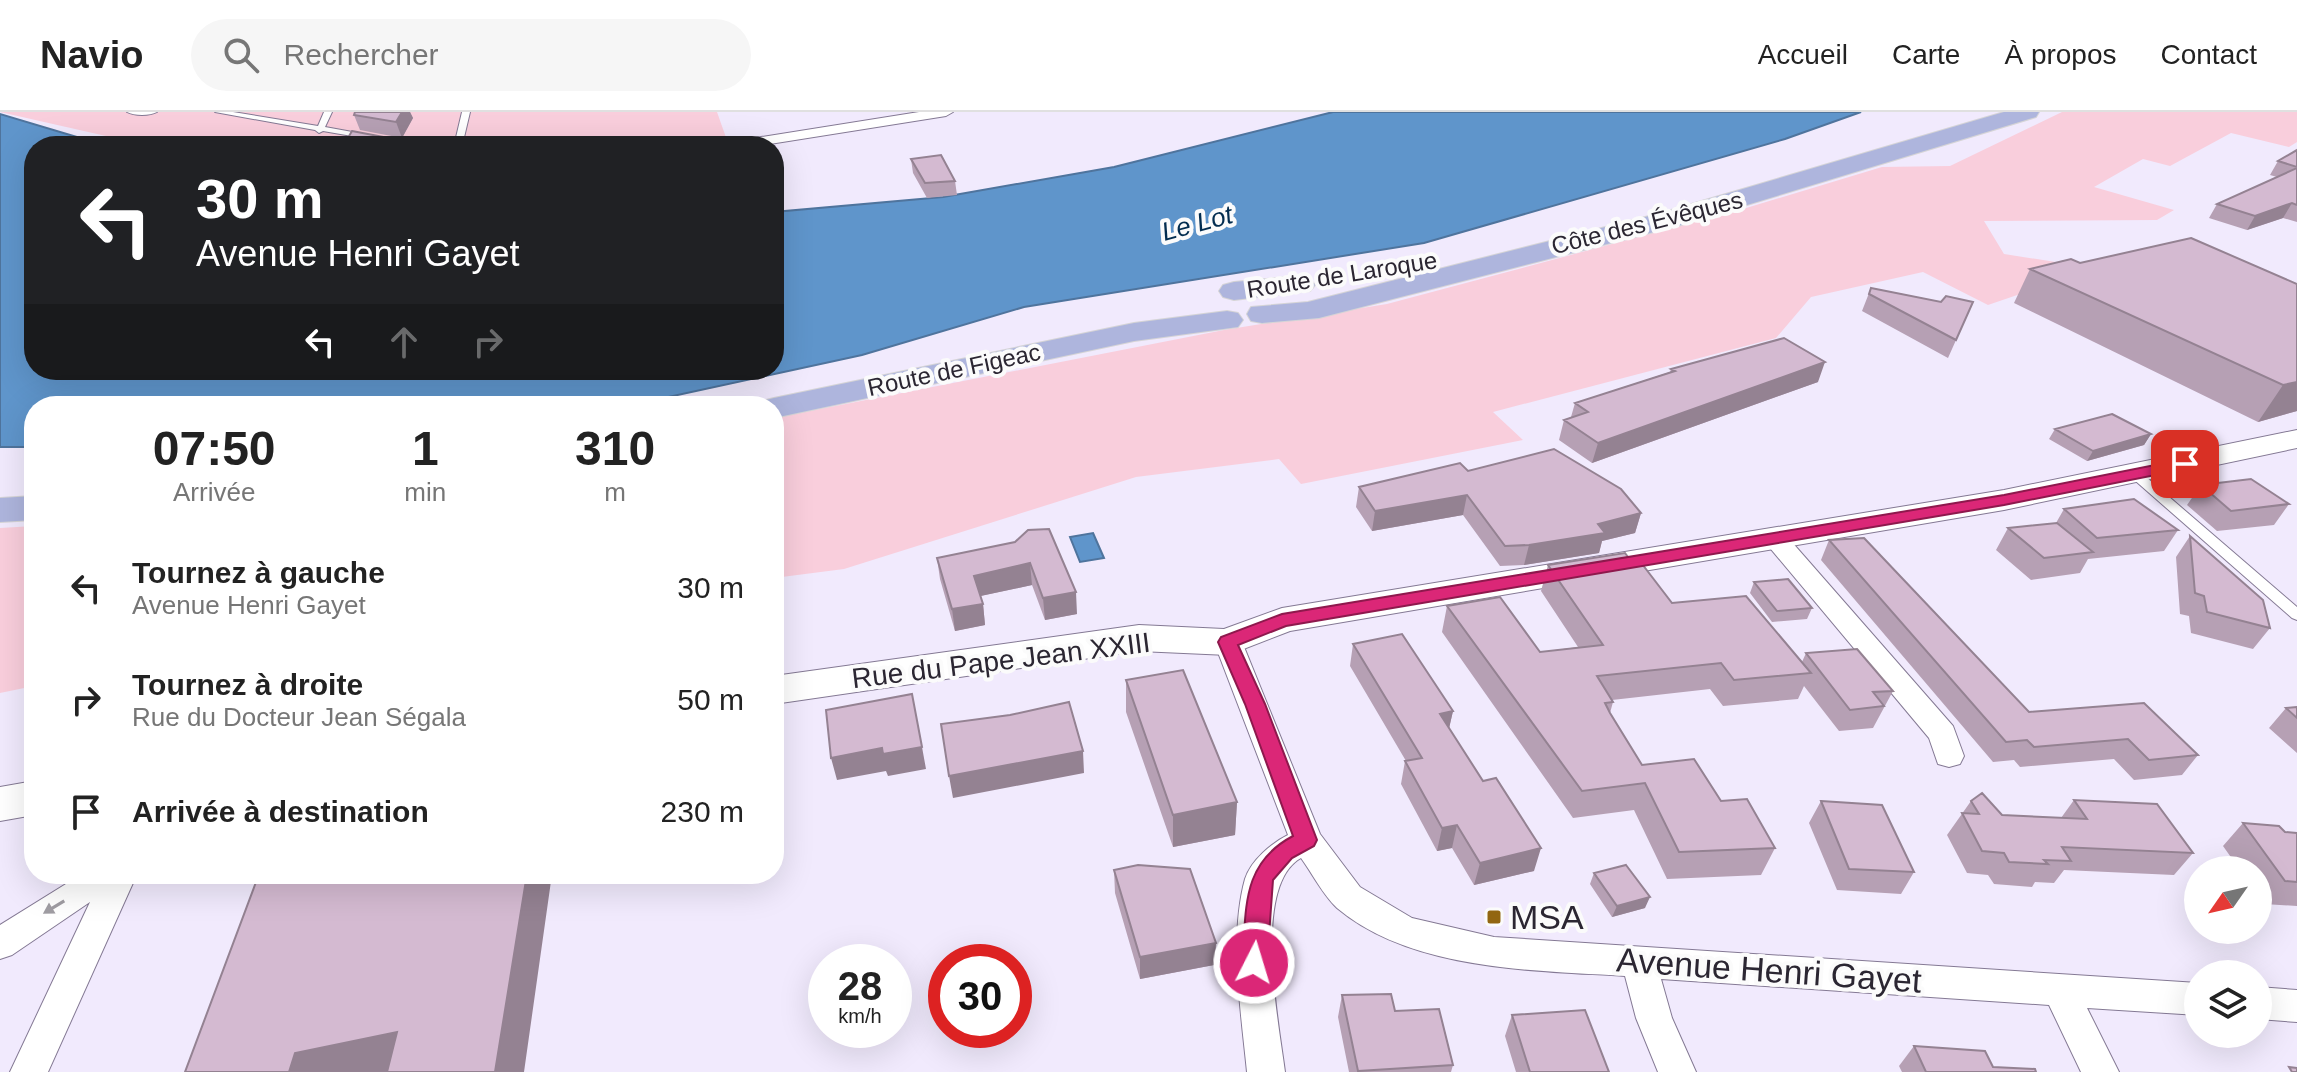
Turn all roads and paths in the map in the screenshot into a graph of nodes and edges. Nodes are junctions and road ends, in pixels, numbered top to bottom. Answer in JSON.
{"nodes":[{"id":1,"x":131,"y":112,"type":"edge"},
{"id":2,"x":153,"y":112,"type":"edge"},
{"id":3,"x":219,"y":112,"type":"edge"},
{"id":4,"x":328,"y":112,"type":"edge"},
{"id":5,"x":466,"y":112,"type":"edge"},
{"id":6,"x":946,"y":112,"type":"edge"},
{"id":7,"x":2028,"y":112,"type":"edge"},
{"id":8,"x":1891,"y":127,"type":"dead end"},
{"id":9,"x":319,"y":131,"type":"junction"},
{"id":10,"x":354,"y":136,"type":"edge"},
{"id":11,"x":460,"y":136,"type":"edge"},
{"id":12,"x":784,"y":138,"type":"edge"},
{"id":13,"x":1450,"y":258,"type":"junction"},
{"id":14,"x":1221,"y":306,"type":"junction"},
{"id":15,"x":1264,"y":308,"type":"junction"},
{"id":16,"x":784,"y":406,"type":"edge"},
{"id":17,"x":2297,"y":439,"type":"edge"},
{"id":18,"x":2135,"y":474,"type":"junction"},
{"id":19,"x":24,"y":509,"type":"edge"},
{"id":20,"x":0,"y":510,"type":"edge"},
{"id":21,"x":1774,"y":537,"type":"junction"},
{"id":22,"x":2297,"y":615,"type":"edge"},
{"id":23,"x":1228,"y":642,"type":"junction"},
{"id":24,"x":784,"y":689,"type":"edge"},
{"id":25,"x":1949,"y":756,"type":"dead end"},
{"id":26,"x":24,"y":800,"type":"edge"},
{"id":27,"x":0,"y":804,"type":"edge"},
{"id":28,"x":1306,"y":840,"type":"junction"},
{"id":29,"x":93,"y":884,"type":"edge"},
{"id":30,"x":115,"y":884,"type":"edge"},
{"id":31,"x":0,"y":944,"type":"edge"},
{"id":32,"x":1639,"y":962,"type":"junction"},
{"id":33,"x":2060,"y":990,"type":"junction"},
{"id":34,"x":2184,"y":998,"type":"edge"},
{"id":35,"x":2272,"y":1004,"type":"edge"},
{"id":36,"x":2297,"y":1006,"type":"edge"},
{"id":37,"x":29,"y":1072,"type":"edge"},
{"id":38,"x":1266,"y":1072,"type":"edge"},
{"id":39,"x":1677,"y":1072,"type":"edge"},
{"id":40,"x":2100,"y":1072,"type":"edge"}],
"edges":[{"from":1,"to":2,"type":"lane"},
{"from":3,"to":9,"type":"lane"},
{"from":4,"to":9,"type":"lane"},
{"from":5,"to":11,"type":"lane"},
{"from":6,"to":12,"type":"street"},
{"from":7,"to":15,"type":"main road","name":"Côte des Évêques"},
{"from":8,"to":13,"type":"main road","name":"Route de Laroque"},
{"from":9,"to":10,"type":"lane"},
{"from":13,"to":14,"type":"main road","name":"Route de Laroque"},
{"from":13,"to":15,"type":"main road","name":"Route de Laroque"},
{"from":14,"to":15,"type":"main road"},
{"from":14,"to":16,"type":"main road","name":"Route de Figeac"},
{"from":17,"to":18,"type":"street"},
{"from":18,"to":21,"type":"street"},
{"from":18,"to":22,"type":"lane"},
{"from":19,"to":20,"type":"main road"},
{"from":21,"to":23,"type":"street"},
{"from":21,"to":25,"type":"street"},
{"from":23,"to":24,"type":"street","name":"Rue du Pape Jean XXIII"},
{"from":23,"to":28,"type":"street","name":"Avenue Henri Gayet"},
{"from":26,"to":27,"type":"street"},
{"from":28,"to":32,"type":"street","name":"Avenue Henri Gayet"},
{"from":28,"to":38,"type":"street"},
{"from":29,"to":31,"type":"street","one_way":true},
{"from":30,"to":37,"type":"street"},
{"from":32,"to":33,"type":"street","name":"Avenue Henri Gayet"},
{"from":32,"to":39,"type":"street"},
{"from":33,"to":34,"type":"street","name":"Avenue Henri Gayet"},
{"from":33,"to":40,"type":"street"},
{"from":35,"to":36,"type":"street"}]}
